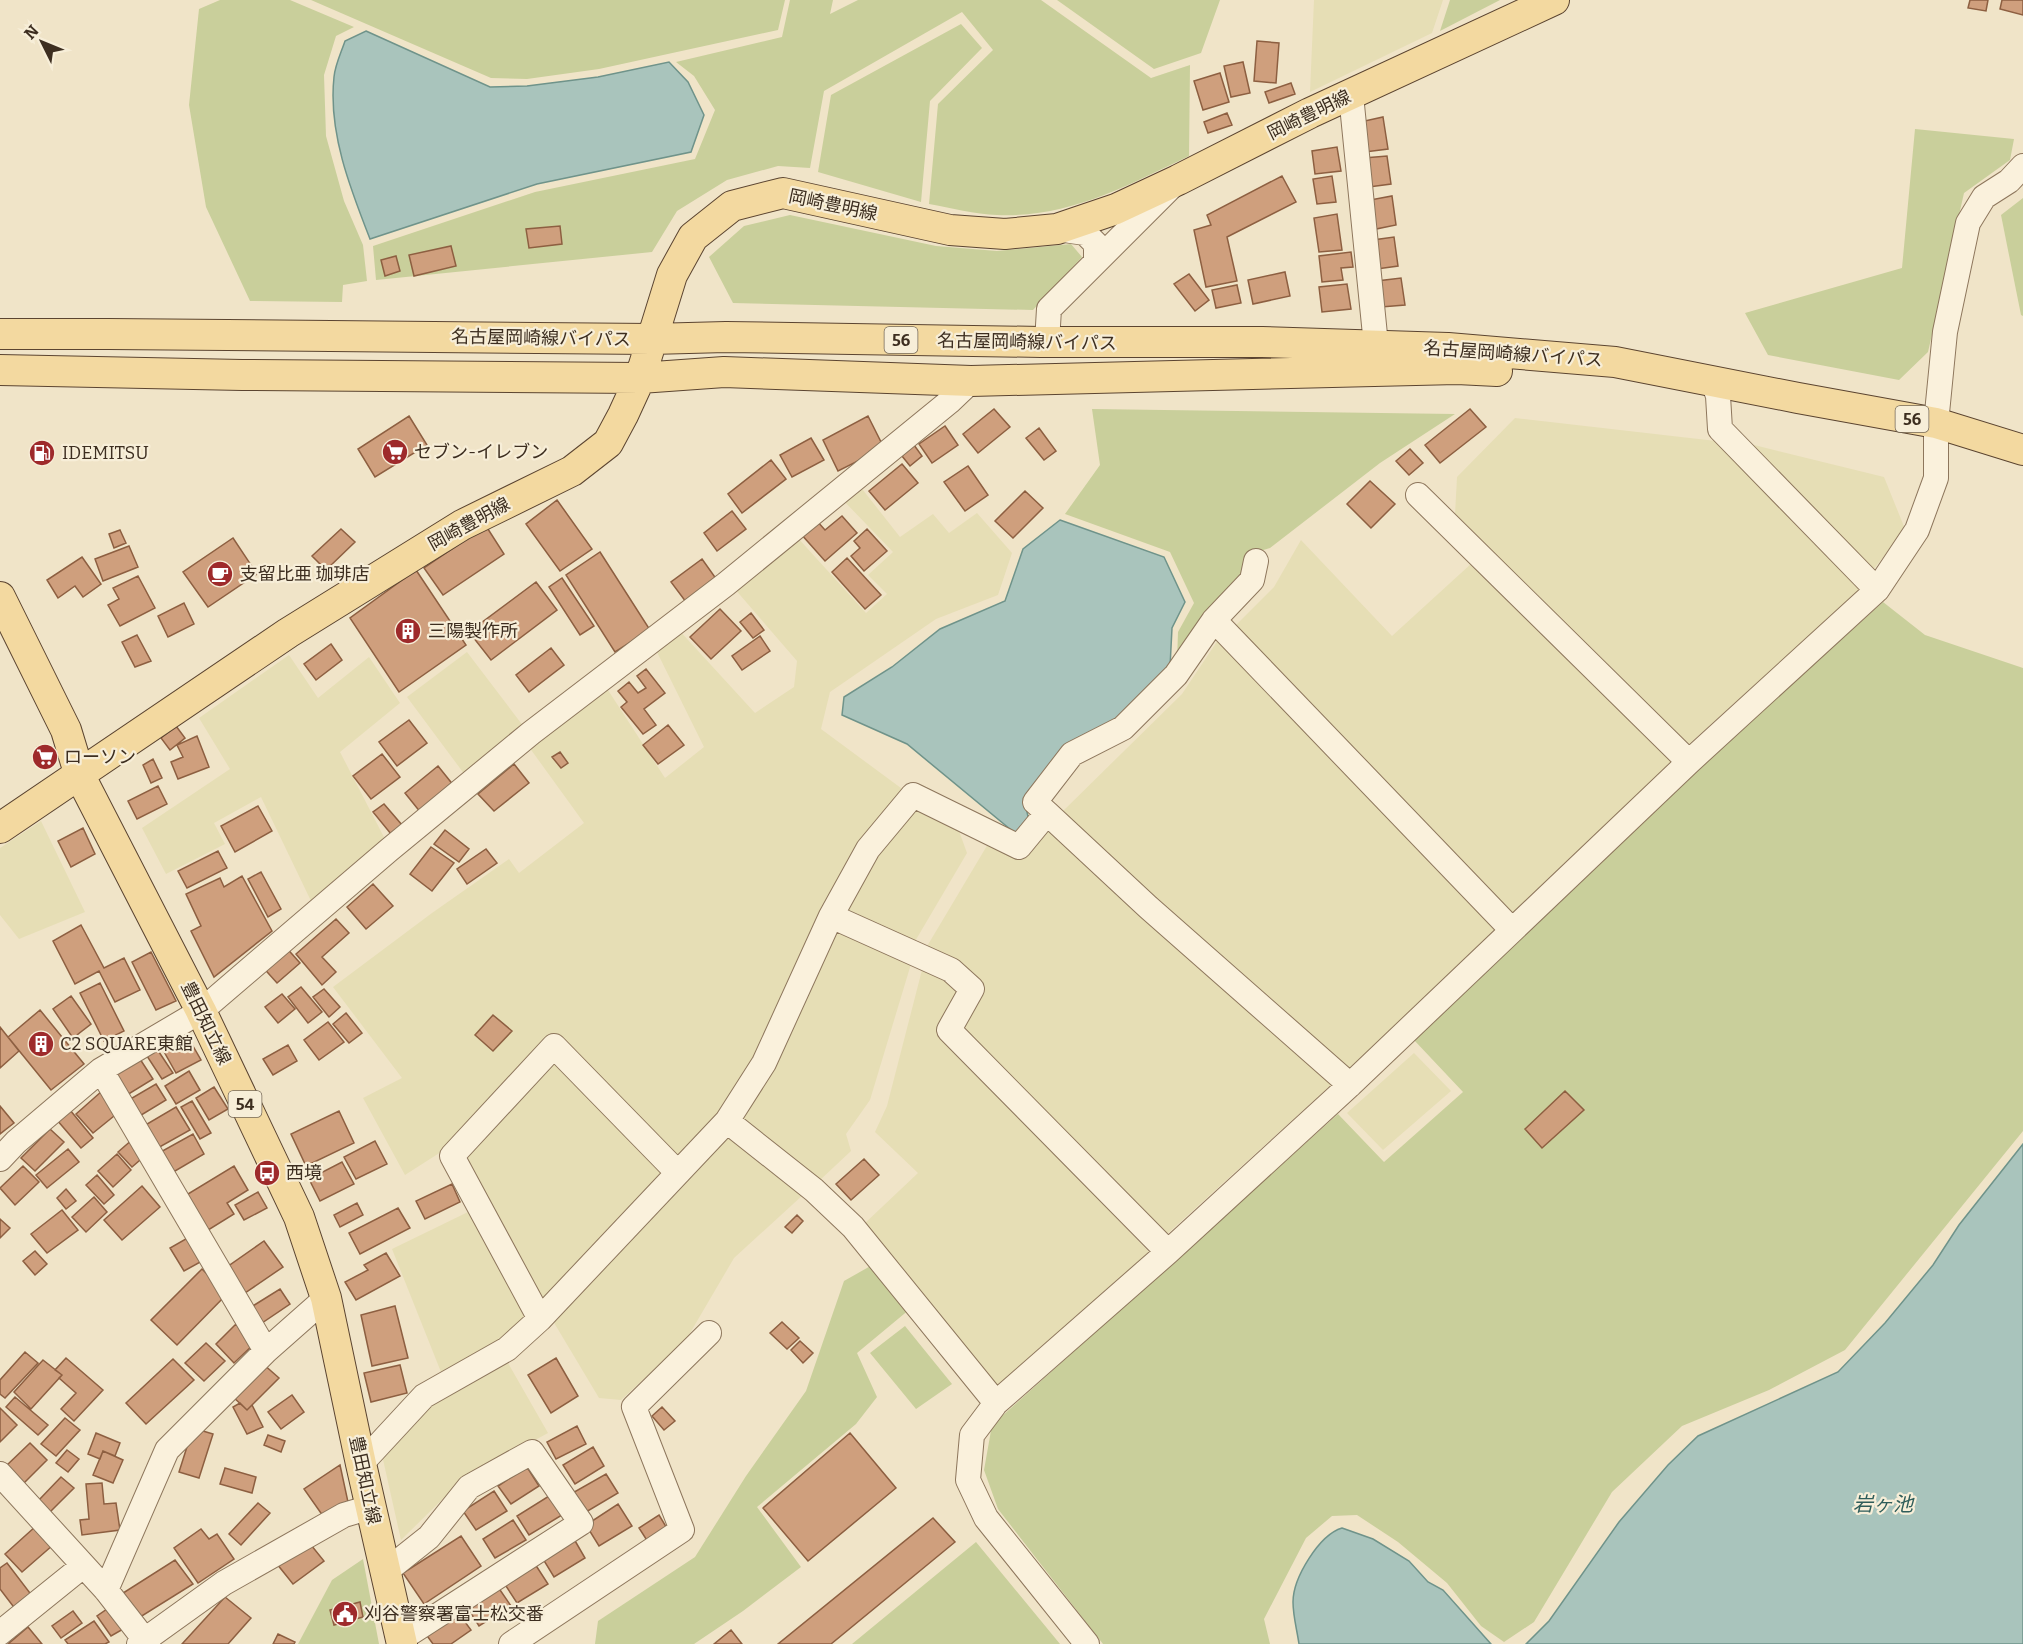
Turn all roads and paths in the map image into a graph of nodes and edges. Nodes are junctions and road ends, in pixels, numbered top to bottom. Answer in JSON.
{"nodes":[{"id":1,"x":1554,"y":0,"type":"edge"},
{"id":2,"x":1351,"y":95,"type":"junction"},
{"id":3,"x":2023,"y":166,"type":"edge"},
{"id":4,"x":1178,"y":180,"type":"junction"},
{"id":5,"x":1057,"y":229,"type":"junction"},
{"id":6,"x":1096,"y":262,"type":"junction"},
{"id":7,"x":0,"y":334,"type":"edge"},
{"id":8,"x":651,"y":339,"type":"junction"},
{"id":9,"x":1047,"y":342,"type":"junction"},
{"id":10,"x":1376,"y":345,"type":"junction"},
{"id":11,"x":0,"y":370,"type":"edge"},
{"id":12,"x":640,"y":378,"type":"junction"},
{"id":13,"x":971,"y":381,"type":"junction"},
{"id":14,"x":1716,"y":389,"type":"junction"},
{"id":15,"x":1936,"y":423,"type":"junction"},
{"id":16,"x":2023,"y":450,"type":"edge"},
{"id":17,"x":1418,"y":495,"type":"dead end"},
{"id":18,"x":1256,"y":561,"type":"dead end"},
{"id":19,"x":1876,"y":590,"type":"junction"},
{"id":20,"x":0,"y":597,"type":"edge"},
{"id":21,"x":1214,"y":620,"type":"junction"},
{"id":22,"x":1689,"y":762,"type":"junction"},
{"id":23,"x":80,"y":776,"type":"junction"},
{"id":24,"x":1047,"y":813,"type":"junction"},
{"id":25,"x":0,"y":828,"type":"edge"},
{"id":26,"x":831,"y":916,"type":"junction"},
{"id":27,"x":1512,"y":930,"type":"junction"},
{"id":28,"x":201,"y":1011,"type":"junction"},
{"id":29,"x":101,"y":1070,"type":"junction"},
{"id":30,"x":1350,"y":1085,"type":"junction"},
{"id":31,"x":727,"y":1121,"type":"junction"},
{"id":32,"x":0,"y":1159,"type":"edge"},
{"id":33,"x":678,"y":1173,"type":"junction"},
{"id":34,"x":1168,"y":1252,"type":"junction"},
{"id":35,"x":326,"y":1298,"type":"junction"},
{"id":36,"x":540,"y":1319,"type":"junction"},
{"id":37,"x":709,"y":1333,"type":"dead end"},
{"id":38,"x":266,"y":1351,"type":"junction"},
{"id":39,"x":996,"y":1403,"type":"junction"},
{"id":40,"x":361,"y":1464,"type":"junction"},
{"id":41,"x":0,"y":1474,"type":"edge"},
{"id":42,"x":370,"y":1507,"type":"junction"},
{"id":43,"x":83,"y":1566,"type":"junction"},
{"id":44,"x":385,"y":1572,"type":"junction"},
{"id":45,"x":106,"y":1590,"type":"junction"},
{"id":46,"x":0,"y":1633,"type":"edge"},
{"id":47,"x":402,"y":1641,"type":"edge"},
{"id":48,"x":144,"y":1643,"type":"edge"},
{"id":49,"x":511,"y":1644,"type":"edge"},
{"id":50,"x":1087,"y":1644,"type":"edge"}],
"edges":[{"from":1,"to":2,"type":"main road","name":"岡崎豊明線"},
{"from":2,"to":4,"type":"main road","name":"岡崎豊明線"},
{"from":2,"to":10,"type":"street"},
{"from":3,"to":15,"type":"street"},
{"from":4,"to":5,"type":"main road","name":"岡崎豊明線"},
{"from":4,"to":6,"type":"street"},
{"from":5,"to":6,"type":"street"},
{"from":5,"to":8,"type":"main road","name":"岡崎豊明線"},
{"from":6,"to":9,"type":"street"},
{"from":7,"to":8,"type":"main road","name":"名古屋岡崎線バイパス","number":"56"},
{"from":8,"to":9,"type":"main road","name":"名古屋岡崎線バイパス","number":"56"},
{"from":8,"to":12,"type":"main road","name":"岡崎豊明線"},
{"from":9,"to":10,"type":"main road","name":"名古屋岡崎線バイパス","number":"56"},
{"from":10,"to":14,"type":"main road","name":"名古屋岡崎線バイパス","number":"56"},
{"from":11,"to":12,"type":"main road","name":"名古屋岡崎線バイパス","number":"56"},
{"from":12,"to":13,"type":"main road","name":"名古屋岡崎線バイパス","number":"56"},
{"from":12,"to":23,"type":"main road","name":"岡崎豊明線"},
{"from":13,"to":14,"type":"main road","name":"名古屋岡崎線バイパス","number":"56"},
{"from":13,"to":28,"type":"street"},
{"from":14,"to":15,"type":"main road","name":"名古屋岡崎線バイパス","number":"56"},
{"from":14,"to":19,"type":"street"},
{"from":15,"to":16,"type":"main road","name":"名古屋岡崎線バイパス","number":"56"},
{"from":15,"to":19,"type":"street"},
{"from":17,"to":22,"type":"street"},
{"from":18,"to":21,"type":"street"},
{"from":19,"to":22,"type":"street"},
{"from":20,"to":23,"type":"main road","name":"豊田知立線","number":"54"},
{"from":21,"to":24,"type":"street"},
{"from":21,"to":27,"type":"street"},
{"from":22,"to":27,"type":"street"},
{"from":23,"to":25,"type":"main road","name":"岡崎豊明線"},
{"from":23,"to":28,"type":"main road","name":"豊田知立線","number":"54"},
{"from":24,"to":26,"type":"street"},
{"from":24,"to":30,"type":"street"},
{"from":26,"to":31,"type":"street"},
{"from":26,"to":34,"type":"street"},
{"from":27,"to":30,"type":"street"},
{"from":28,"to":29,"type":"street"},
{"from":28,"to":35,"type":"main road","name":"豊田知立線","number":"54"},
{"from":29,"to":32,"type":"street"},
{"from":29,"to":38,"type":"street"},
{"from":30,"to":34,"type":"street"},
{"from":31,"to":33,"type":"street"},
{"from":31,"to":39,"type":"street"},
{"from":33,"to":36,"type":"street"},
{"from":33,"to":36,"type":"street"},
{"from":34,"to":39,"type":"street"},
{"from":35,"to":38,"type":"street"},
{"from":35,"to":40,"type":"main road","name":"豊田知立線","number":"54"},
{"from":36,"to":40,"type":"street"},
{"from":37,"to":49,"type":"street"},
{"from":38,"to":45,"type":"street"},
{"from":39,"to":50,"type":"street"},
{"from":40,"to":42,"type":"main road","name":"豊田知立線","number":"54"},
{"from":41,"to":43,"type":"street"},
{"from":42,"to":44,"type":"main road","name":"豊田知立線","number":"54"},
{"from":42,"to":48,"type":"street"},
{"from":43,"to":45,"type":"street"},
{"from":43,"to":46,"type":"street"},
{"from":44,"to":47,"type":"main road","name":"豊田知立線","number":"54"},
{"from":44,"to":47,"type":"street"},
{"from":45,"to":48,"type":"street"}]}
